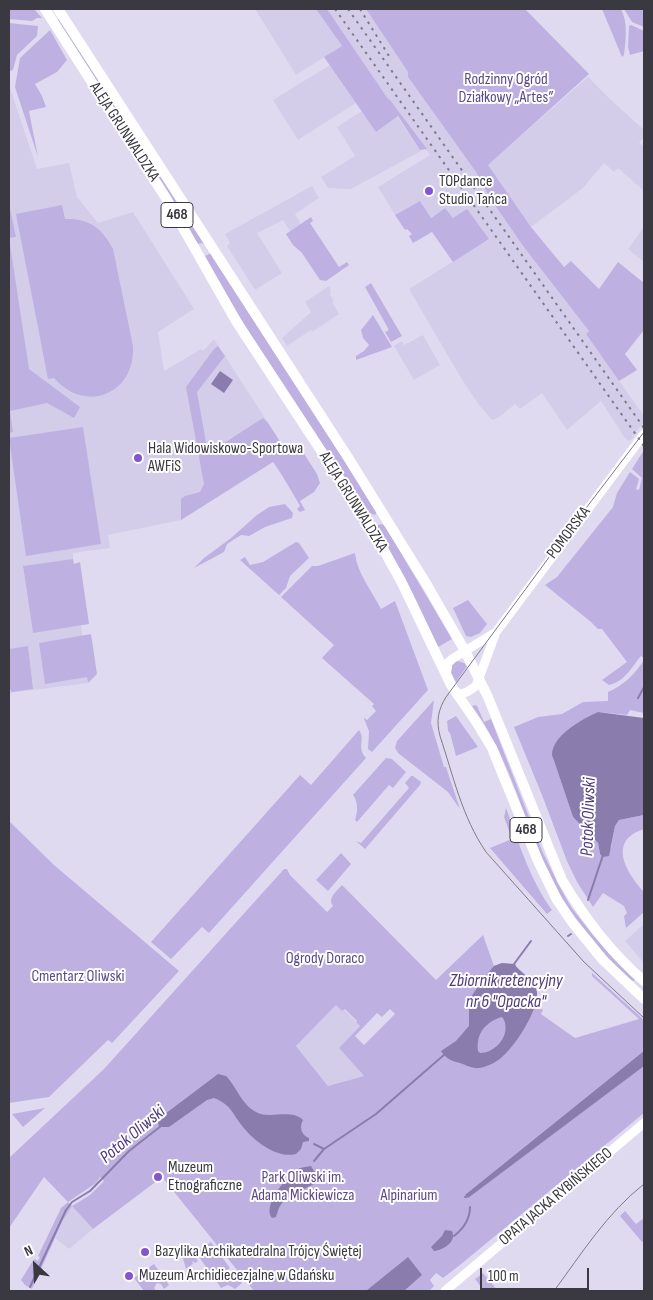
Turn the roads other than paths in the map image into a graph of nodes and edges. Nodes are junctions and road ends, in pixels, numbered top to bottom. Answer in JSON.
{"nodes":[{"id":1,"x":45,"y":9,"type":"edge"},
{"id":2,"x":58,"y":9,"type":"edge"},
{"id":3,"x":644,"y":434,"type":"edge"},
{"id":4,"x":496,"y":632,"type":"junction"},
{"id":5,"x":465,"y":651,"type":"junction"},
{"id":6,"x":446,"y":675,"type":"junction"},
{"id":7,"x":479,"y":678,"type":"junction"},
{"id":8,"x":457,"y":695,"type":"junction"},
{"id":9,"x":644,"y":981,"type":"edge"},
{"id":10,"x":644,"y":999,"type":"edge"},
{"id":11,"x":644,"y":1123,"type":"edge"},
{"id":12,"x":445,"y":1291,"type":"edge"}],
"edges":[{"from":1,"to":6,"type":"main road","name":"ALEJA GRUNWALDZKA","number":"468"},
{"from":2,"to":5,"type":"main road","name":"ALEJA GRUNWALDZKA","number":"468"},
{"from":3,"to":4,"type":"main road","name":"POMORSKA"},
{"from":4,"to":5,"type":"main road","name":"POMORSKA"},
{"from":4,"to":7,"type":"main road","name":"POMORSKA"},
{"from":5,"to":6,"type":"main road","name":"POMORSKA"},
{"from":5,"to":7,"type":"main road","name":"ALEJA GRUNWALDZKA","number":"468"},
{"from":6,"to":8,"type":"main road","name":"ALEJA GRUNWALDZKA","number":"468"},
{"from":7,"to":8,"type":"main road","name":"POMORSKA"},
{"from":7,"to":9,"type":"main road","name":"ALEJA GRUNWALDZKA","number":"468"},
{"from":8,"to":10,"type":"main road","name":"ALEJA GRUNWALDZKA","number":"468"},
{"from":11,"to":12,"type":"main road","name":"OPATA JACKA RYBIŃSKIEGO"}]}
